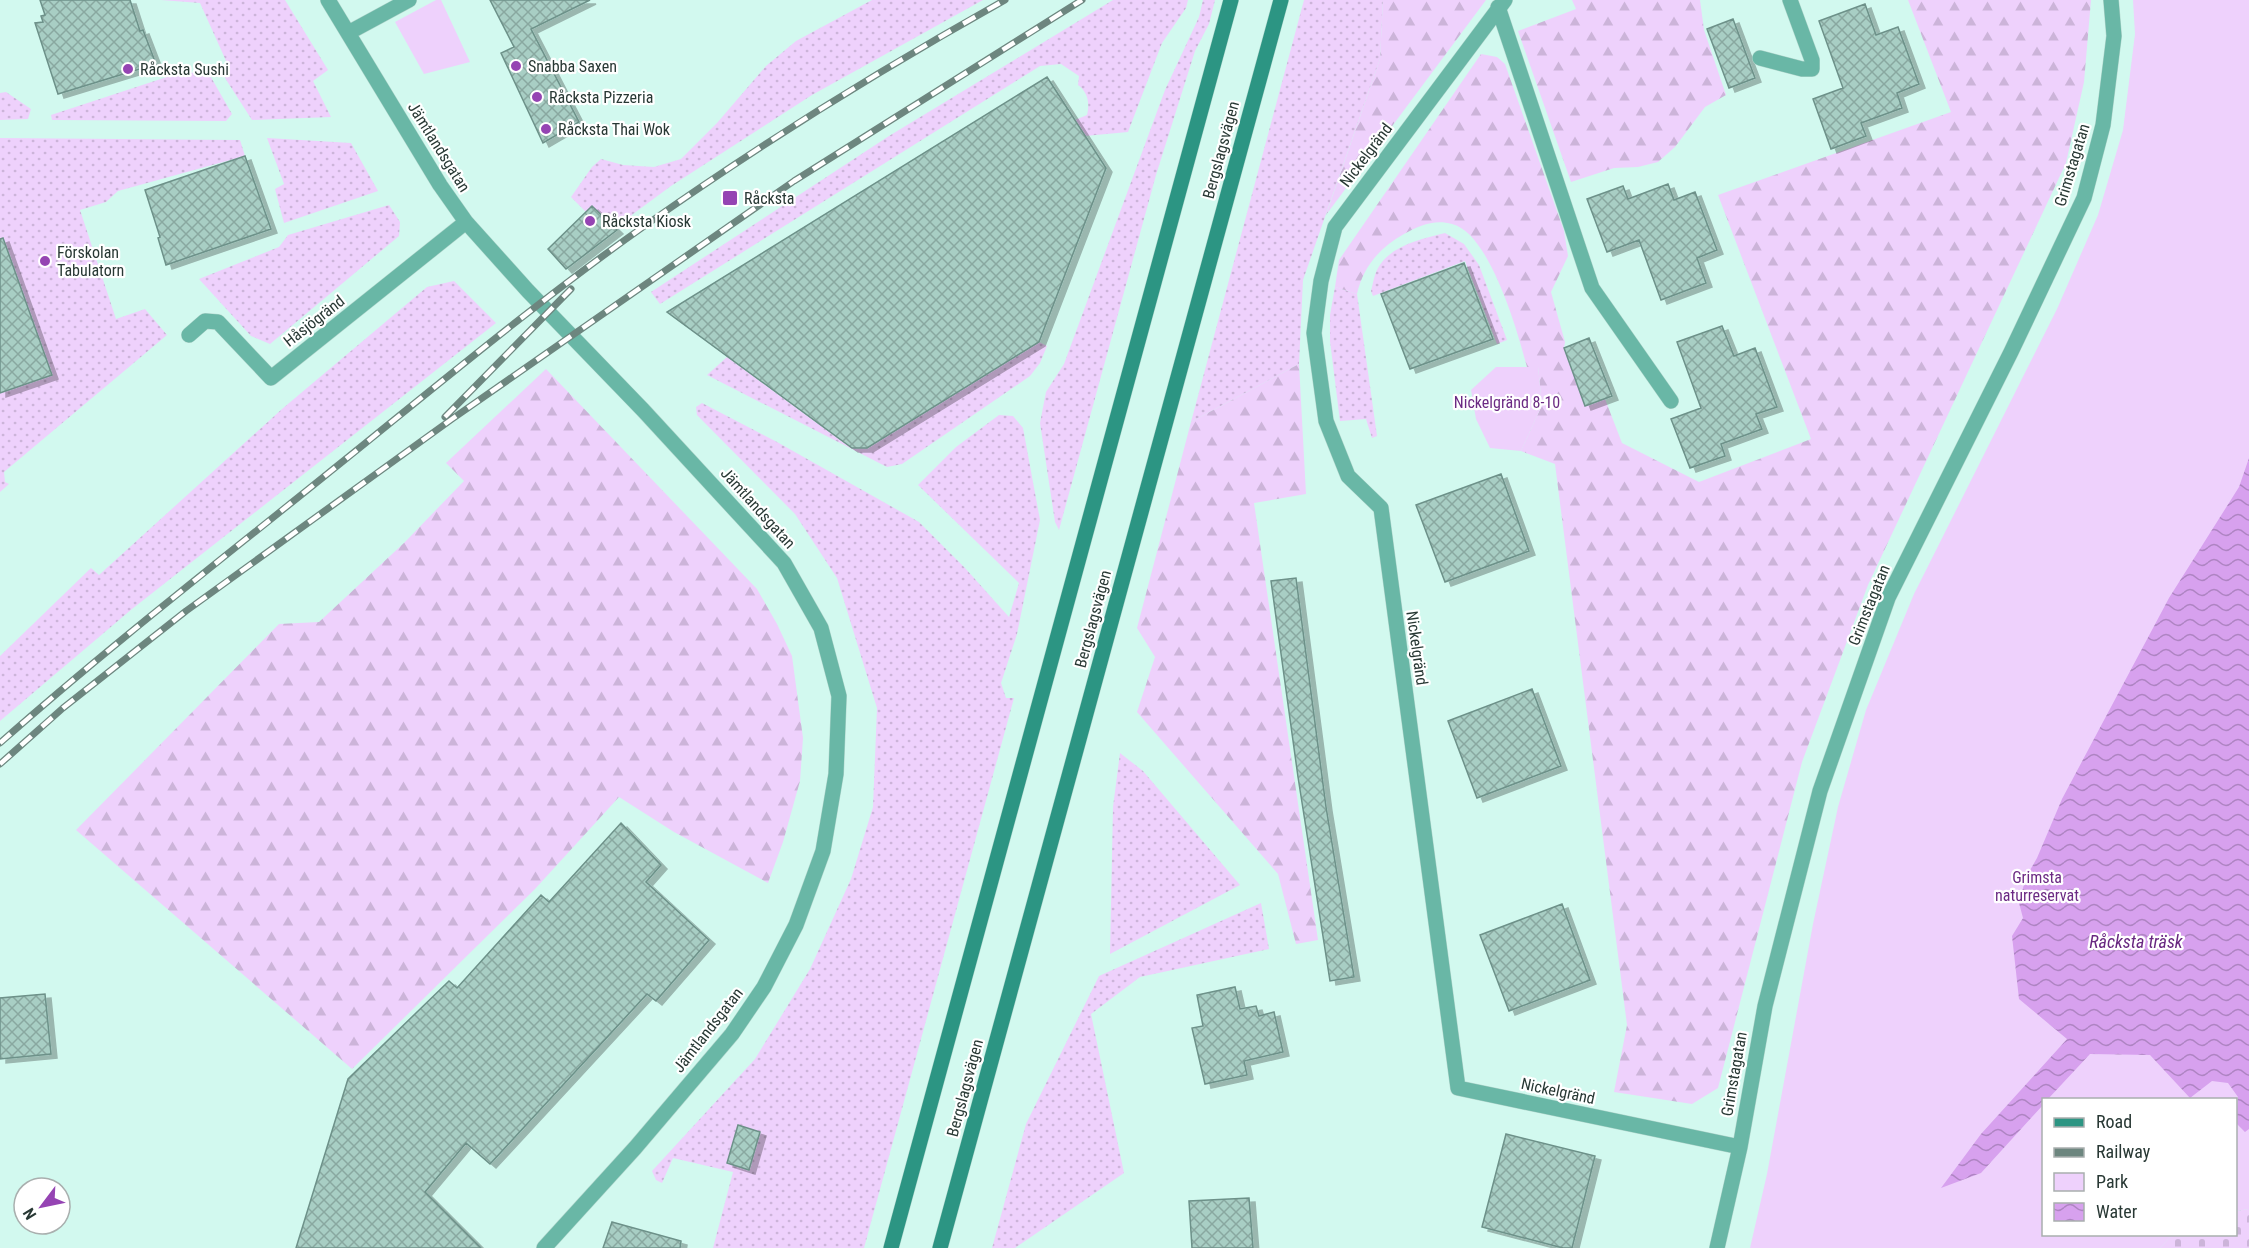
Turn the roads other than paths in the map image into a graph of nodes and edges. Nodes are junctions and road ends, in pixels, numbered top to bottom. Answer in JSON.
{"nodes":[{"id":1,"x":328,"y":0,"type":"edge"},
{"id":2,"x":409,"y":0,"type":"edge"},
{"id":3,"x":1231,"y":0,"type":"edge"},
{"id":4,"x":1281,"y":0,"type":"edge"},
{"id":5,"x":1790,"y":0,"type":"edge"},
{"id":6,"x":2111,"y":0,"type":"edge"},
{"id":7,"x":1502,"y":4,"type":"edge"},
{"id":8,"x":348,"y":33,"type":"junction"},
{"id":9,"x":1760,"y":58,"type":"dead end"},
{"id":10,"x":466,"y":222,"type":"junction"},
{"id":11,"x":189,"y":335,"type":"dead end"},
{"id":12,"x":1671,"y":401,"type":"dead end"},
{"id":13,"x":1740,"y":1147,"type":"junction"},
{"id":14,"x":544,"y":1248,"type":"edge"},
{"id":15,"x":891,"y":1248,"type":"edge"},
{"id":16,"x":940,"y":1248,"type":"edge"},
{"id":17,"x":1717,"y":1248,"type":"edge"}],
"edges":[{"from":1,"to":8,"type":"street","name":"Jämtlandsgatan"},
{"from":2,"to":8,"type":"street"},
{"from":3,"to":15,"type":"main road","name":"Bergslagsvägen"},
{"from":4,"to":16,"type":"main road","name":"Bergslagsvägen"},
{"from":5,"to":9,"type":"street"},
{"from":6,"to":13,"type":"street","name":"Grimstagatan"},
{"from":7,"to":12,"type":"street"},
{"from":7,"to":13,"type":"street","name":"Nickelgränd"},
{"from":8,"to":10,"type":"street","name":"Jämtlandsgatan"},
{"from":10,"to":11,"type":"street","name":"Håsjögränd"},
{"from":10,"to":14,"type":"street","name":"Jämtlandsgatan"},
{"from":13,"to":17,"type":"street","name":"Grimstagatan"}]}
